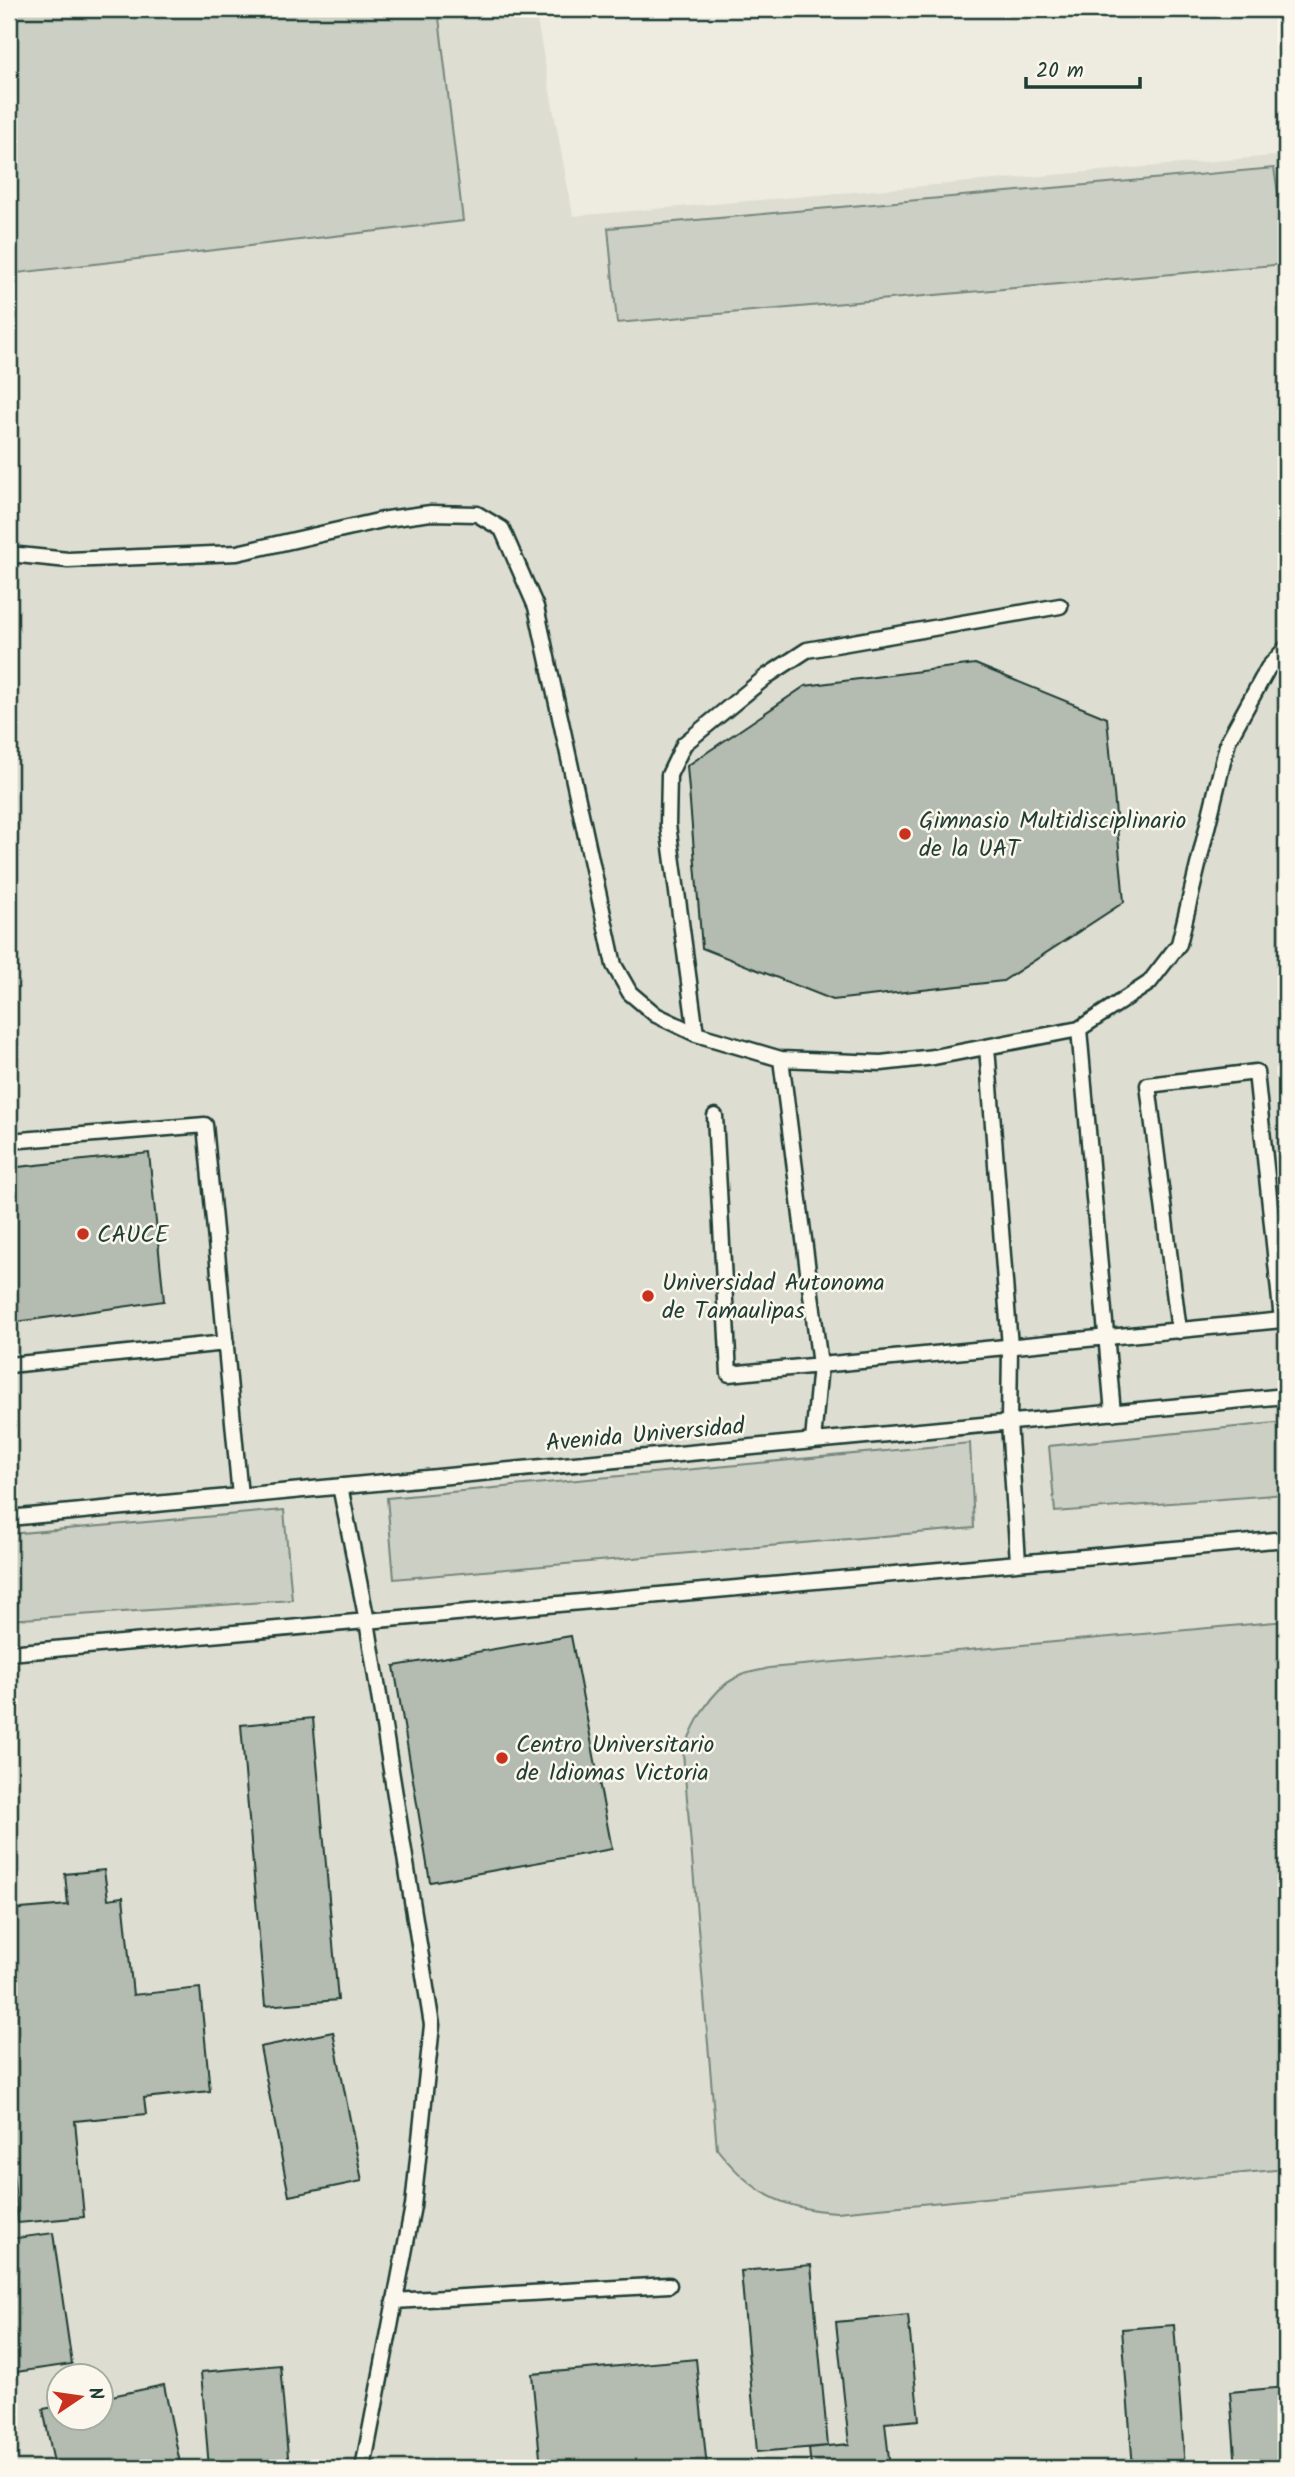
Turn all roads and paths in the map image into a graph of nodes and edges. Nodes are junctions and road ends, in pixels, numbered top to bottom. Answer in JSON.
{"nodes":[{"id":1,"x":9,"y":554,"type":"edge"},
{"id":2,"x":1060,"y":606,"type":"dead end"},
{"id":3,"x":1286,"y":648,"type":"edge"},
{"id":4,"x":1079,"y":1029,"type":"junction"},
{"id":5,"x":696,"y":1034,"type":"junction"},
{"id":6,"x":987,"y":1047,"type":"junction"},
{"id":7,"x":781,"y":1059,"type":"junction"},
{"id":8,"x":715,"y":1116,"type":"dead end"},
{"id":9,"x":9,"y":1141,"type":"edge"},
{"id":10,"x":1178,"y":1331,"type":"junction"},
{"id":11,"x":1107,"y":1338,"type":"junction"},
{"id":12,"x":226,"y":1343,"type":"junction"},
{"id":13,"x":1010,"y":1347,"type":"junction"},
{"id":14,"x":820,"y":1365,"type":"junction"},
{"id":15,"x":9,"y":1366,"type":"edge"},
{"id":16,"x":1286,"y":1396,"type":"edge"},
{"id":17,"x":1113,"y":1413,"type":"junction"},
{"id":18,"x":1009,"y":1422,"type":"junction"},
{"id":19,"x":813,"y":1441,"type":"junction"},
{"id":20,"x":341,"y":1486,"type":"junction"},
{"id":21,"x":240,"y":1496,"type":"junction"},
{"id":22,"x":9,"y":1518,"type":"edge"},
{"id":23,"x":1286,"y":1539,"type":"edge"},
{"id":24,"x":1018,"y":1562,"type":"junction"},
{"id":25,"x":367,"y":1621,"type":"junction"},
{"id":26,"x":9,"y":1653,"type":"edge"},
{"id":27,"x":669,"y":2285,"type":"dead end"},
{"id":28,"x":394,"y":2301,"type":"junction"},
{"id":29,"x":363,"y":2468,"type":"edge"}],
"edges":[{"from":1,"to":5,"type":"lane"},
{"from":2,"to":5,"type":"lane"},
{"from":3,"to":4,"type":"lane"},
{"from":4,"to":6,"type":"lane"},
{"from":4,"to":11,"type":"lane"},
{"from":5,"to":7,"type":"lane"},
{"from":6,"to":7,"type":"lane"},
{"from":6,"to":13,"type":"lane"},
{"from":7,"to":14,"type":"lane"},
{"from":8,"to":14,"type":"lane"},
{"from":9,"to":12,"type":"lane"},
{"from":10,"to":10,"type":"lane"},
{"from":10,"to":11,"type":"lane"},
{"from":11,"to":13,"type":"lane"},
{"from":11,"to":17,"type":"lane"},
{"from":12,"to":15,"type":"lane"},
{"from":12,"to":21,"type":"lane"},
{"from":13,"to":14,"type":"lane"},
{"from":13,"to":18,"type":"lane"},
{"from":14,"to":19,"type":"lane"},
{"from":16,"to":17,"type":"lane","name":"Avenida Universidad"},
{"from":17,"to":18,"type":"lane","name":"Avenida Universidad"},
{"from":18,"to":19,"type":"lane","name":"Avenida Universidad"},
{"from":18,"to":24,"type":"lane"},
{"from":19,"to":20,"type":"lane","name":"Avenida Universidad"},
{"from":20,"to":21,"type":"lane","name":"Avenida Universidad"},
{"from":20,"to":25,"type":"lane"},
{"from":21,"to":22,"type":"lane","name":"Avenida Universidad"},
{"from":23,"to":24,"type":"lane"},
{"from":24,"to":25,"type":"lane"},
{"from":25,"to":26,"type":"lane"},
{"from":25,"to":28,"type":"lane"},
{"from":27,"to":28,"type":"lane"},
{"from":28,"to":29,"type":"lane"}]}
